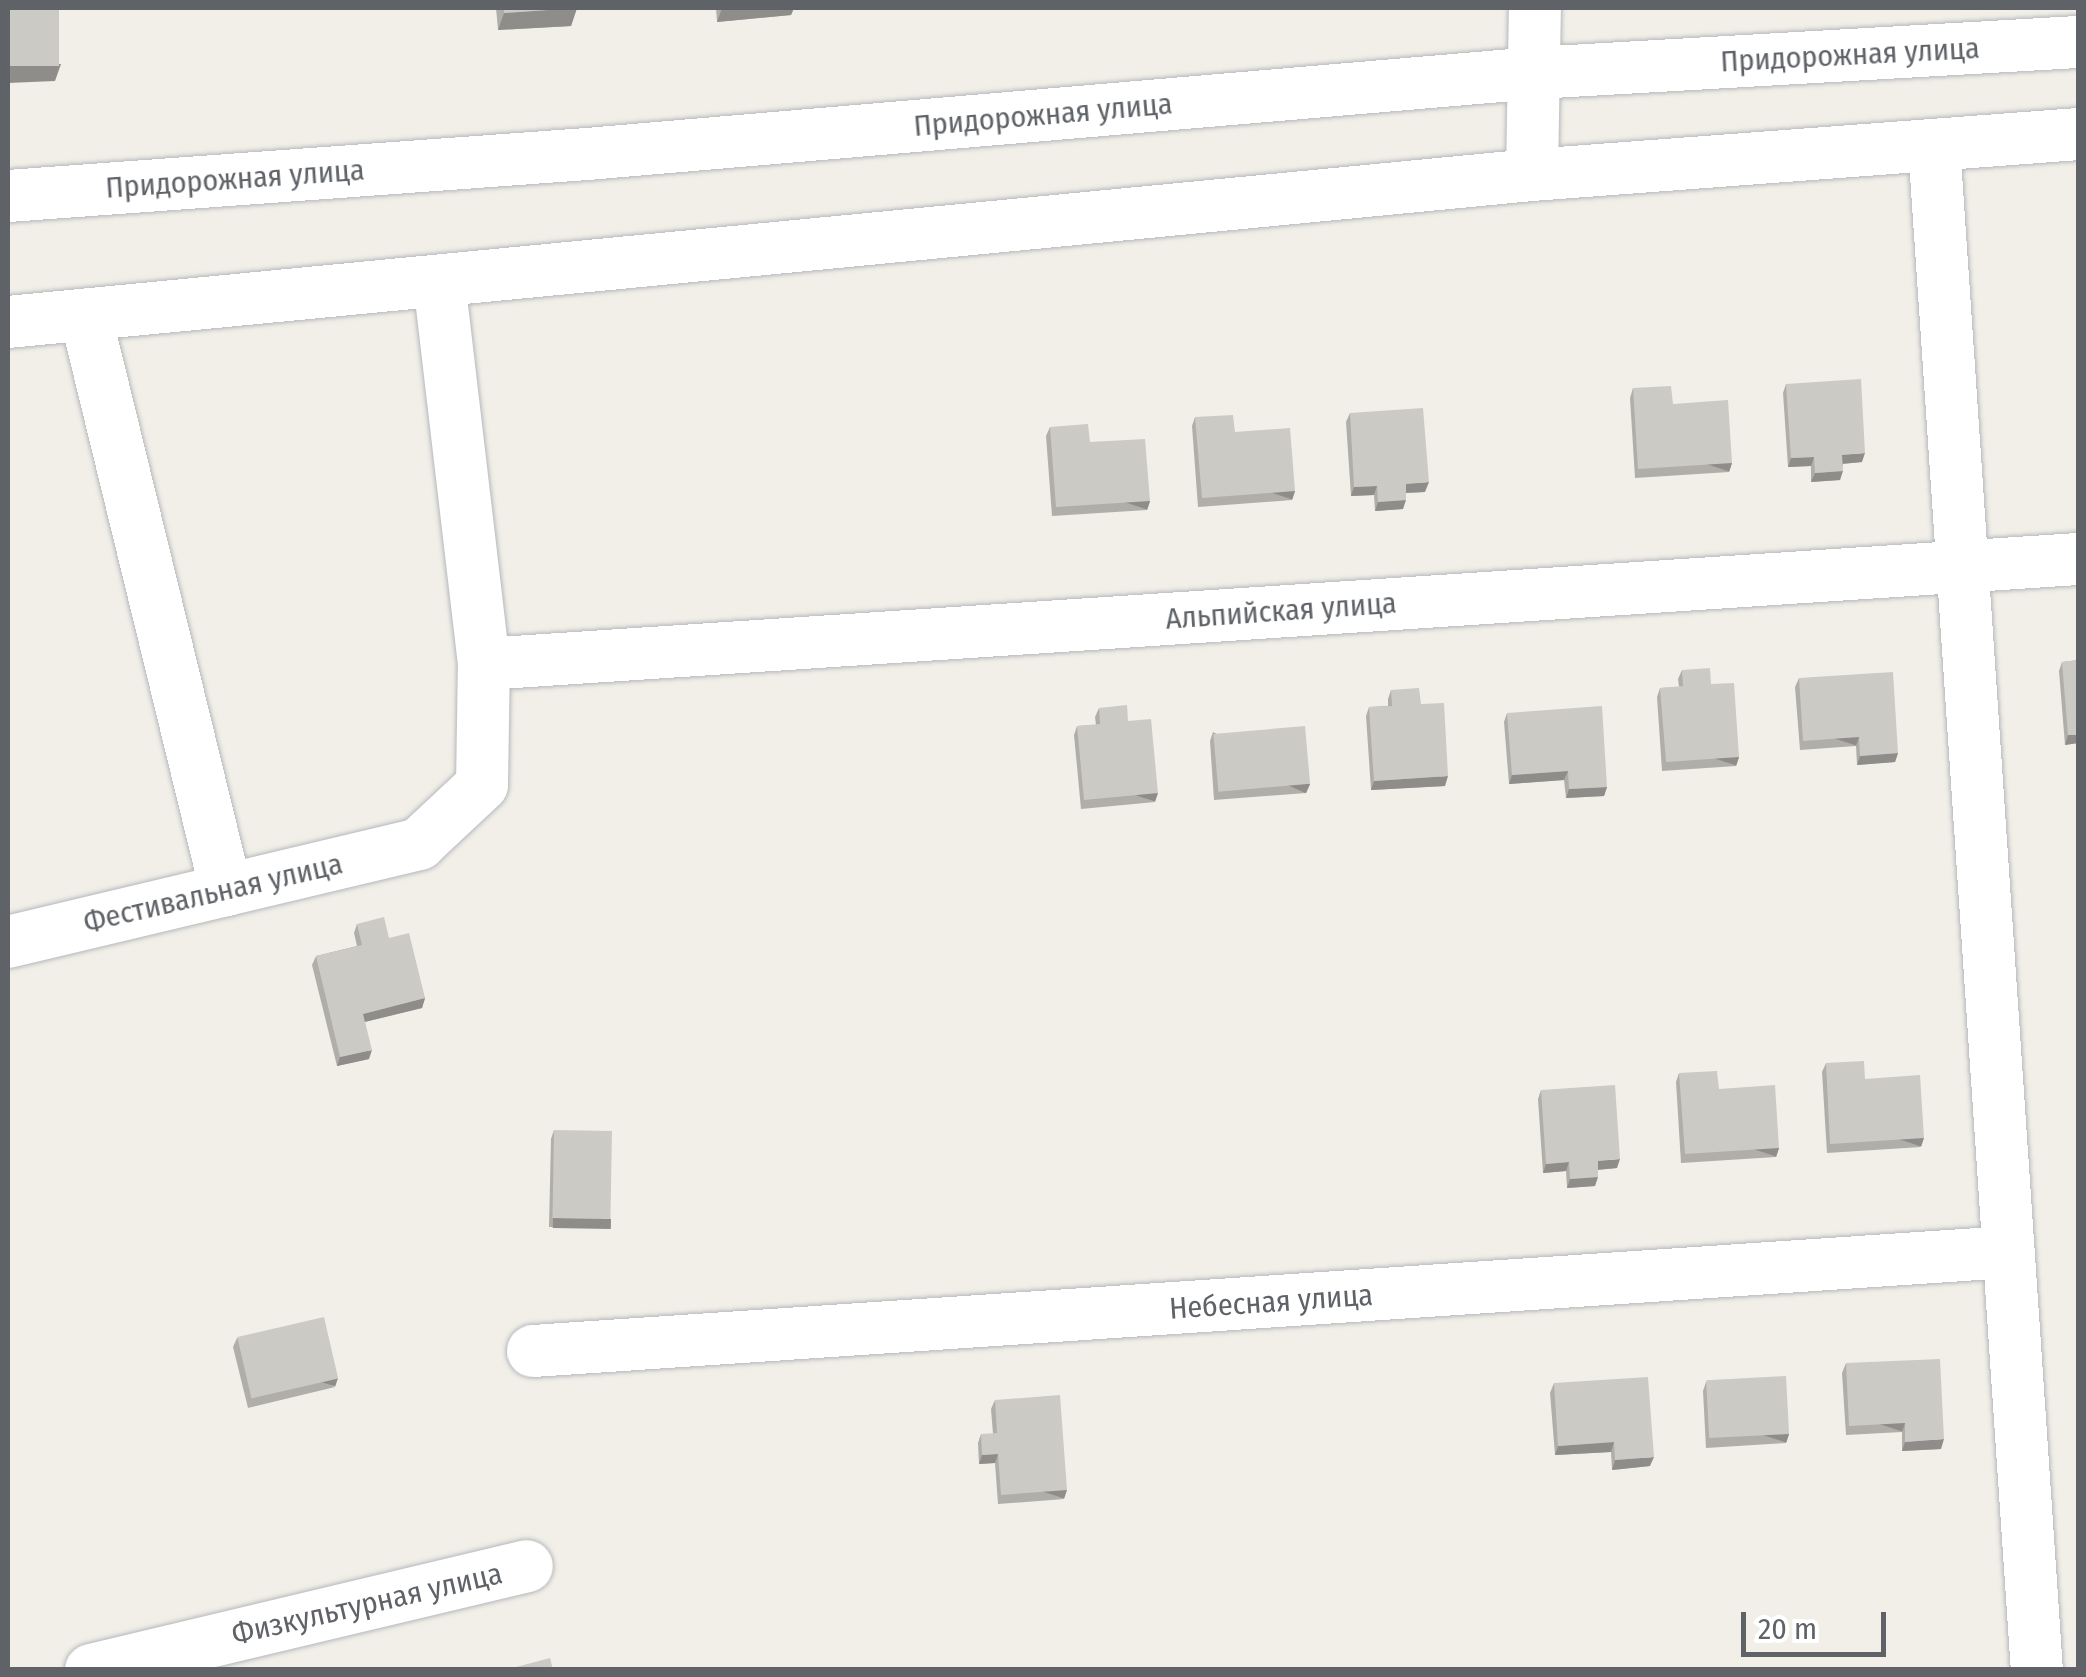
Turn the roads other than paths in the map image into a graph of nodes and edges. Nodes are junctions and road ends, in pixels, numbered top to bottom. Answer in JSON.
{"nodes":[{"id":1,"x":1535,"y":8,"type":"edge"},
{"id":2,"x":2078,"y":42,"type":"edge"},
{"id":3,"x":1535,"y":74,"type":"junction"},
{"id":4,"x":2078,"y":134,"type":"edge"},
{"id":5,"x":1934,"y":145,"type":"junction"},
{"id":6,"x":1532,"y":175,"type":"junction"},
{"id":7,"x":8,"y":196,"type":"edge"},
{"id":8,"x":439,"y":282,"type":"junction"},
{"id":9,"x":86,"y":316,"type":"junction"},
{"id":10,"x":8,"y":322,"type":"edge"},
{"id":11,"x":2078,"y":559,"type":"edge"},
{"id":12,"x":1962,"y":566,"type":"junction"},
{"id":13,"x":484,"y":664,"type":"junction"},
{"id":14,"x":226,"y":890,"type":"junction"},
{"id":15,"x":8,"y":942,"type":"edge"},
{"id":16,"x":2009,"y":1252,"type":"junction"},
{"id":17,"x":534,"y":1352,"type":"dead end"},
{"id":18,"x":528,"y":1566,"type":"dead end"},
{"id":19,"x":91,"y":1670,"type":"edge"},
{"id":20,"x":2037,"y":1670,"type":"edge"}],
"edges":[{"from":1,"to":3,"type":"street"},
{"from":2,"to":3,"type":"street","name":"Придорожная улица"},
{"from":3,"to":6,"type":"street"},
{"from":3,"to":7,"type":"street","name":"Придорожная улица"},
{"from":4,"to":5,"type":"street"},
{"from":5,"to":6,"type":"street"},
{"from":5,"to":12,"type":"street"},
{"from":6,"to":8,"type":"street"},
{"from":8,"to":9,"type":"street"},
{"from":8,"to":13,"type":"street"},
{"from":9,"to":10,"type":"street"},
{"from":9,"to":14,"type":"street"},
{"from":11,"to":12,"type":"street","name":"Альпийская улица"},
{"from":12,"to":13,"type":"street","name":"Альпийская улица"},
{"from":12,"to":16,"type":"street"},
{"from":13,"to":14,"type":"street","name":"Фестивальная улица"},
{"from":14,"to":15,"type":"street","name":"Фестивальная улица"},
{"from":16,"to":17,"type":"street","name":"Небесная улица"},
{"from":16,"to":20,"type":"street"},
{"from":18,"to":19,"type":"street","name":"Физкультурная улица"}]}
